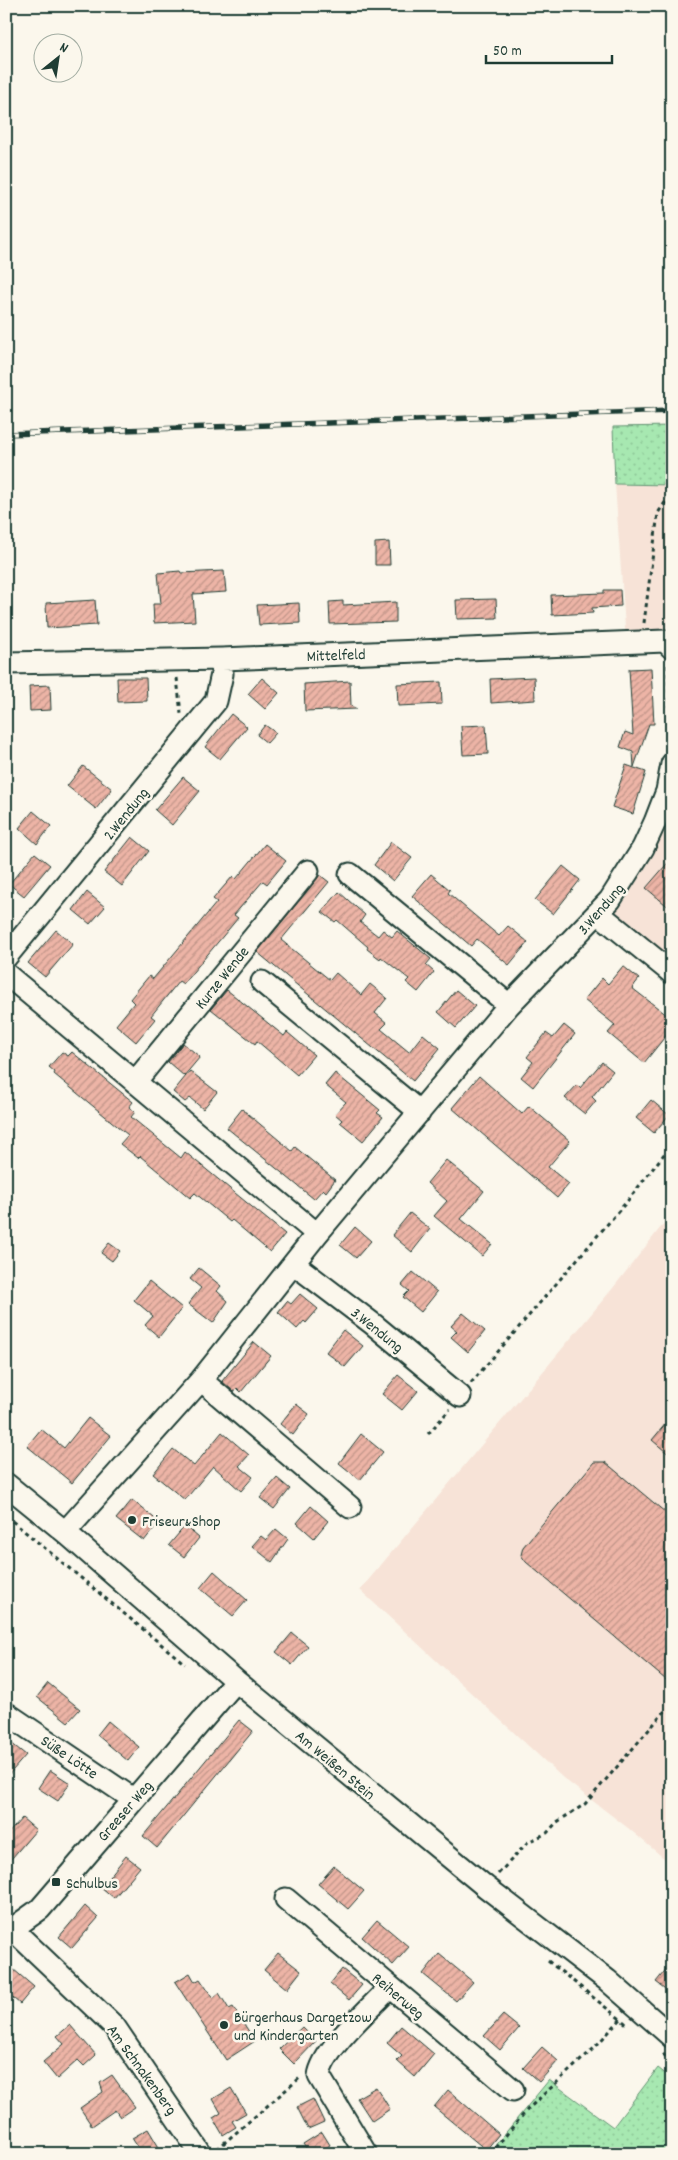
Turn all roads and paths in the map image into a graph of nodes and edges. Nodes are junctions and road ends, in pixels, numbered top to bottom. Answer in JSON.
{"nodes":[{"id":1,"x":672,"y":492,"type":"edge"},
{"id":2,"x":660,"y":640,"type":"edge"},
{"id":3,"x":222,"y":659,"type":"junction"},
{"id":4,"x":6,"y":663,"type":"edge"},
{"id":5,"x":669,"y":759,"type":"edge"},
{"id":6,"x":308,"y":871,"type":"dead end"},
{"id":7,"x":350,"y":874,"type":"dead end"},
{"id":8,"x":598,"y":913,"type":"junction"},
{"id":9,"x":6,"y":957,"type":"edge"},
{"id":10,"x":672,"y":973,"type":"edge"},
{"id":11,"x":6,"y":974,"type":"edge"},
{"id":12,"x":262,"y":982,"type":"dead end"},
{"id":13,"x":509,"y":1006,"type":"junction"},
{"id":14,"x":135,"y":1082,"type":"junction"},
{"id":15,"x":420,"y":1112,"type":"junction"},
{"id":16,"x":672,"y":1144,"type":"edge"},
{"id":17,"x":317,"y":1234,"type":"junction"},
{"id":18,"x":294,"y":1264,"type":"junction"},
{"id":19,"x":202,"y":1380,"type":"junction"},
{"id":20,"x":460,"y":1396,"type":"junction"},
{"id":21,"x":428,"y":1434,"type":"dead end"},
{"id":22,"x":6,"y":1484,"type":"edge"},
{"id":23,"x":350,"y":1507,"type":"dead end"},
{"id":24,"x":6,"y":1516,"type":"edge"},
{"id":25,"x":64,"y":1532,"type":"junction"},
{"id":26,"x":186,"y":1664,"type":"dead end"},
{"id":27,"x":236,"y":1681,"type":"junction"},
{"id":28,"x":665,"y":1711,"type":"dead end"},
{"id":29,"x":6,"y":1714,"type":"edge"},
{"id":30,"x":134,"y":1799,"type":"junction"},
{"id":31,"x":486,"y":1887,"type":"junction"},
{"id":32,"x":286,"y":1899,"type":"dead end"},
{"id":33,"x":9,"y":1929,"type":"edge"},
{"id":34,"x":390,"y":1987,"type":"junction"},
{"id":35,"x":635,"y":2004,"type":"junction"},
{"id":36,"x":672,"y":2036,"type":"edge"},
{"id":37,"x":320,"y":2070,"type":"junction"},
{"id":38,"x":513,"y":2090,"type":"dead end"},
{"id":39,"x":202,"y":2154,"type":"edge"},
{"id":40,"x":212,"y":2154,"type":"edge"},
{"id":41,"x":366,"y":2154,"type":"edge"},
{"id":42,"x":490,"y":2154,"type":"edge"}],
"edges":[{"from":1,"to":2,"type":"path"},
{"from":2,"to":3,"type":"street","name":"Mittelfeld"},
{"from":2,"to":5,"type":"path"},
{"from":3,"to":4,"type":"street","name":"Mittelfeld"},
{"from":3,"to":9,"type":"street","name":"2.Wendung"},
{"from":5,"to":8,"type":"street","name":"3.Wendung"},
{"from":6,"to":14,"type":"street","name":"Kurze Wende"},
{"from":7,"to":13,"type":"street"},
{"from":8,"to":10,"type":"street"},
{"from":8,"to":13,"type":"street","name":"3.Wendung"},
{"from":11,"to":14,"type":"street"},
{"from":12,"to":15,"type":"street"},
{"from":13,"to":15,"type":"street","name":"3.Wendung"},
{"from":14,"to":17,"type":"street"},
{"from":15,"to":17,"type":"street","name":"3.Wendung"},
{"from":16,"to":20,"type":"path"},
{"from":17,"to":18,"type":"street","name":"3.Wendung"},
{"from":18,"to":19,"type":"street","name":"3.Wendung"},
{"from":18,"to":20,"type":"street","name":"3.Wendung"},
{"from":19,"to":23,"type":"street"},
{"from":19,"to":25,"type":"street","name":"3.Wendung"},
{"from":20,"to":21,"type":"path"},
{"from":22,"to":25,"type":"street","name":"Am Weißen Stein"},
{"from":24,"to":26,"type":"path"},
{"from":25,"to":27,"type":"street","name":"Am Weißen Stein"},
{"from":27,"to":30,"type":"street","name":"Greeser Weg"},
{"from":27,"to":31,"type":"street","name":"Am Weißen Stein"},
{"from":28,"to":31,"type":"path"},
{"from":29,"to":30,"type":"street","name":"Süße Lötte"},
{"from":30,"to":33,"type":"street","name":"Greeser Weg"},
{"from":31,"to":35,"type":"street","name":"Am Weißen Stein"},
{"from":32,"to":34,"type":"street","name":"Reiherweg"},
{"from":33,"to":39,"type":"street","name":"Am Schnakenberg"},
{"from":34,"to":37,"type":"street"},
{"from":34,"to":38,"type":"street","name":"Reiherweg"},
{"from":35,"to":36,"type":"street","name":"Am Weißen Stein"},
{"from":35,"to":42,"type":"path"},
{"from":37,"to":40,"type":"path"},
{"from":37,"to":41,"type":"street"}]}
